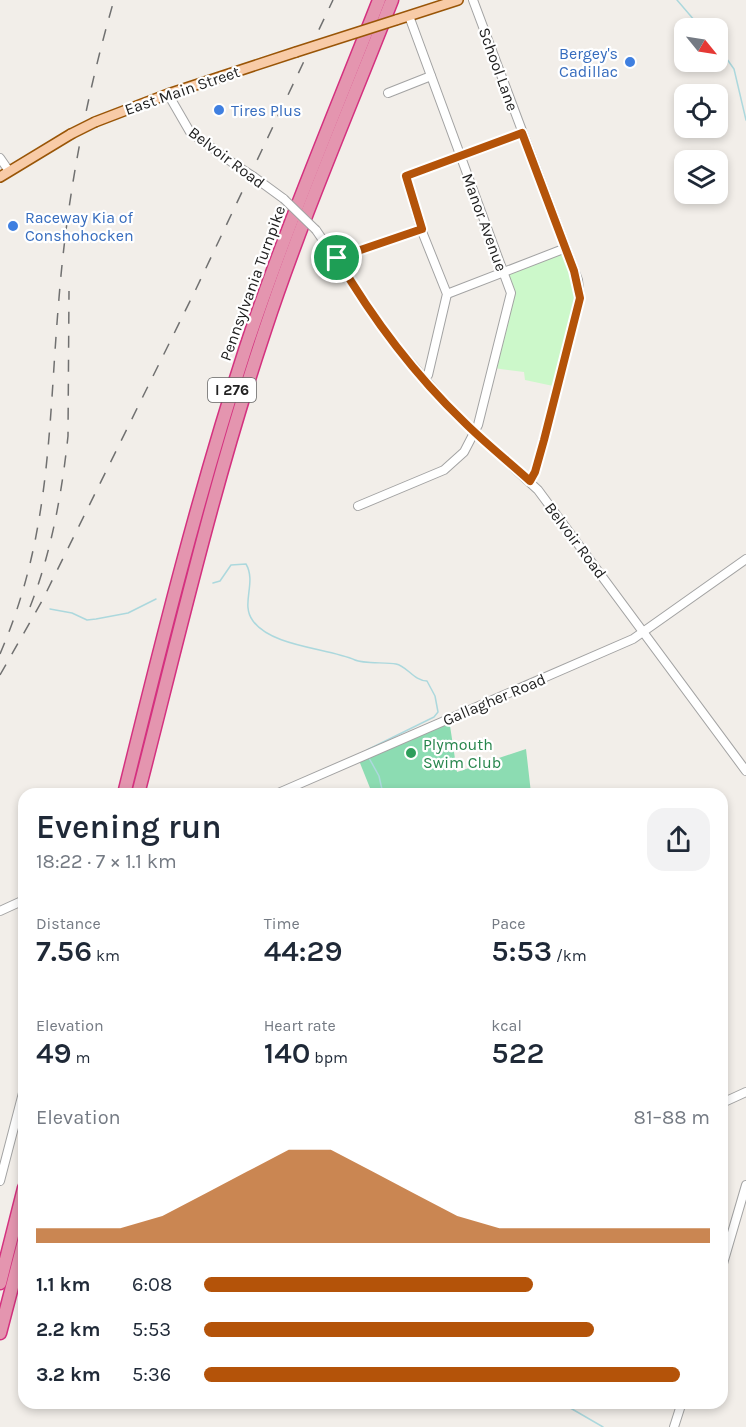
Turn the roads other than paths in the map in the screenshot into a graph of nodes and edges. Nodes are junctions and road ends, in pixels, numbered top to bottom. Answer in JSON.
{"nodes":[{"id":1,"x":379,"y":0,"type":"edge"},
{"id":2,"x":392,"y":0,"type":"edge"},
{"id":3,"x":458,"y":0,"type":"edge"},
{"id":4,"x":473,"y":0,"type":"edge"},
{"id":5,"x":409,"y":16,"type":"junction"},
{"id":6,"x":431,"y":76,"type":"junction"},
{"id":7,"x":388,"y":93,"type":"dead end"},
{"id":8,"x":168,"y":94,"type":"junction"},
{"id":9,"x":522,"y":133,"type":"junction"},
{"id":10,"x":460,"y":155,"type":"junction"},
{"id":11,"x":0,"y":158,"type":"edge"},
{"id":12,"x":9,"y":171,"type":"junction"},
{"id":13,"x":0,"y":177,"type":"edge"},
{"id":14,"x":422,"y":229,"type":"junction"},
{"id":15,"x":566,"y":248,"type":"junction"},
{"id":16,"x":337,"y":258,"type":"junction"},
{"id":17,"x":503,"y":272,"type":"junction"},
{"id":18,"x":447,"y":294,"type":"junction"},
{"id":19,"x":424,"y":378,"type":"junction"},
{"id":20,"x":475,"y":432,"type":"junction"},
{"id":21,"x":530,"y":481,"type":"junction"},
{"id":22,"x":358,"y":506,"type":"dead end"},
{"id":23,"x":746,"y":559,"type":"edge"},
{"id":24,"x":644,"y":631,"type":"junction"},
{"id":25,"x":746,"y":771,"type":"edge"},
{"id":26,"x":125,"y":788,"type":"edge"},
{"id":27,"x":140,"y":788,"type":"edge"},
{"id":28,"x":290,"y":788,"type":"edge"},
{"id":29,"x":18,"y":903,"type":"edge"},
{"id":30,"x":0,"y":911,"type":"edge"},
{"id":31,"x":746,"y":1092,"type":"edge"},
{"id":32,"x":728,"y":1100,"type":"edge"},
{"id":33,"x":18,"y":1112,"type":"edge"},
{"id":34,"x":0,"y":1181,"type":"edge"},
{"id":35,"x":746,"y":1185,"type":"edge"},
{"id":36,"x":18,"y":1212,"type":"edge"},
{"id":37,"x":728,"y":1247,"type":"edge"},
{"id":38,"x":18,"y":1264,"type":"edge"},
{"id":39,"x":0,"y":1283,"type":"edge"},
{"id":40,"x":0,"y":1333,"type":"edge"},
{"id":41,"x":680,"y":1409,"type":"edge"},
{"id":42,"x":674,"y":1427,"type":"edge"}],
"edges":[{"from":1,"to":26,"type":"highway","name":"Pennsylvania Turnpike","number":"I 276"},
{"from":2,"to":27,"type":"highway","name":"Pennsylvania Turnpike","number":"I 276"},
{"from":3,"to":5,"type":"main road","name":"East Main Street"},
{"from":4,"to":9,"type":"street","name":"School Lane"},
{"from":5,"to":6,"type":"street","name":"Manor Avenue"},
{"from":5,"to":8,"type":"main road","name":"East Main Street","bridge":true},
{"from":6,"to":7,"type":"street"},
{"from":6,"to":10,"type":"street","name":"Manor Avenue"},
{"from":8,"to":12,"type":"main road","name":"East Main Street","bridge":true},
{"from":8,"to":16,"type":"street","name":"Belvoir Road","bridge":true},
{"from":9,"to":10,"type":"street"},
{"from":9,"to":15,"type":"street","name":"School Lane"},
{"from":10,"to":14,"type":"street"},
{"from":10,"to":17,"type":"street","name":"Manor Avenue"},
{"from":11,"to":12,"type":"street"},
{"from":12,"to":13,"type":"main road","name":"East Main Street"},
{"from":14,"to":16,"type":"street"},
{"from":14,"to":18,"type":"street"},
{"from":15,"to":17,"type":"street"},
{"from":15,"to":21,"type":"street","name":"School Lane"},
{"from":16,"to":19,"type":"street","name":"Belvoir Road"},
{"from":17,"to":18,"type":"street"},
{"from":17,"to":20,"type":"street","name":"Manor Avenue"},
{"from":18,"to":19,"type":"street"},
{"from":19,"to":20,"type":"street","name":"Belvoir Road"},
{"from":20,"to":21,"type":"street","name":"Belvoir Road"},
{"from":20,"to":22,"type":"street","name":"Manor Avenue"},
{"from":21,"to":24,"type":"street","name":"Belvoir Road"},
{"from":23,"to":24,"type":"street","name":"Gallagher Road"},
{"from":24,"to":25,"type":"street","name":"Belvoir Road"},
{"from":24,"to":28,"type":"street","name":"Gallagher Road"},
{"from":29,"to":30,"type":"street"},
{"from":31,"to":32,"type":"street"},
{"from":33,"to":34,"type":"street"},
{"from":35,"to":37,"type":"street"},
{"from":36,"to":39,"type":"highway"},
{"from":38,"to":40,"type":"highway"},
{"from":41,"to":42,"type":"street"}]}
